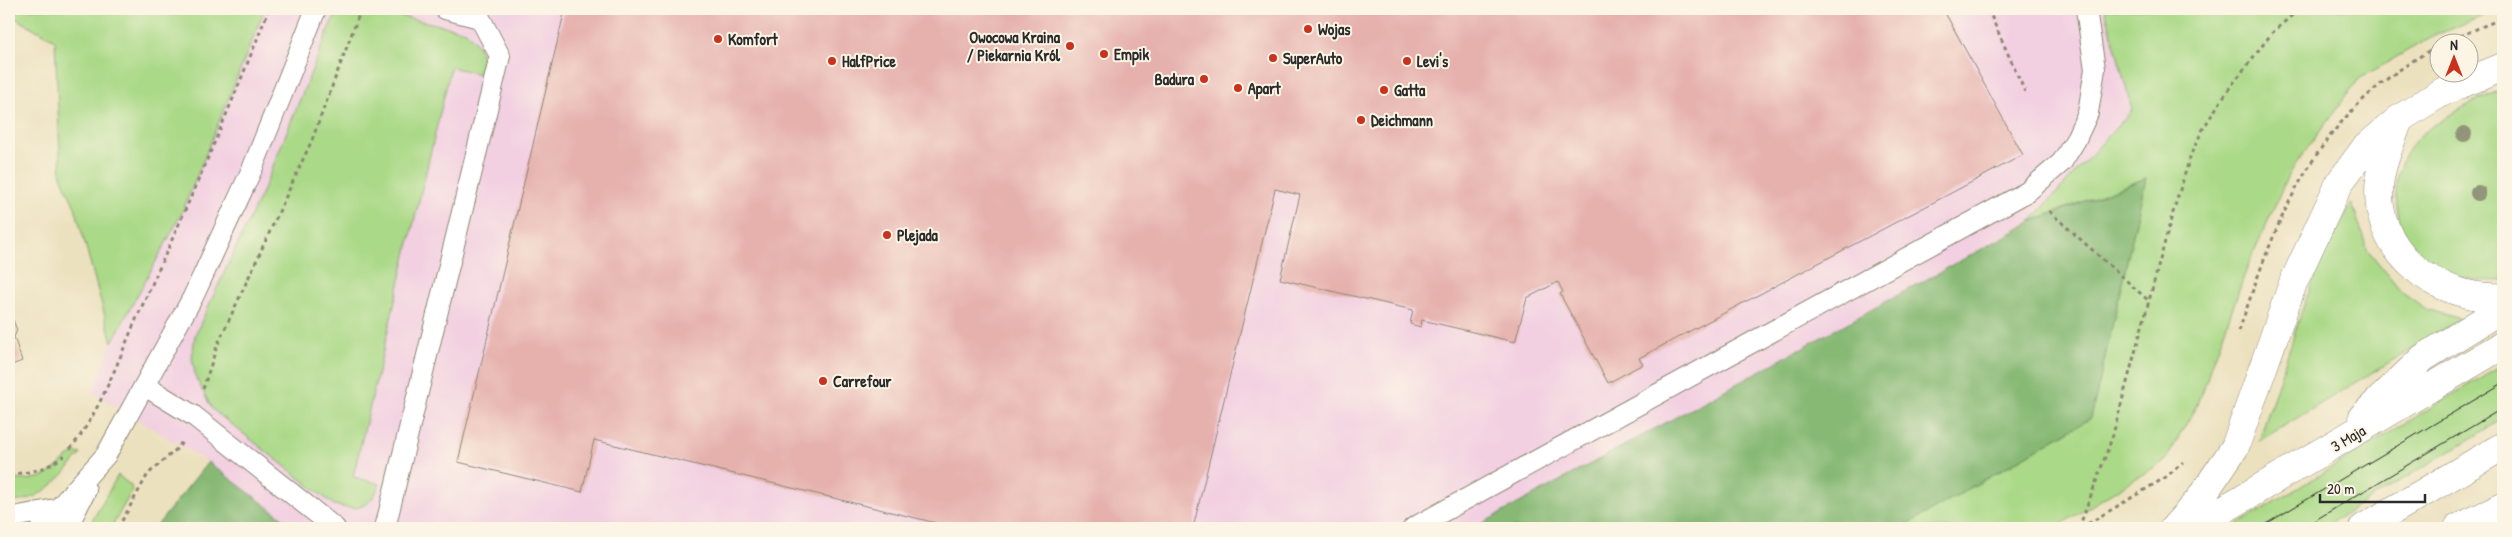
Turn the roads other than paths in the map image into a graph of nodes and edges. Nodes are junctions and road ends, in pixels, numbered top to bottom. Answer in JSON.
{"nodes":[{"id":1,"x":316,"y":9,"type":"edge"},
{"id":2,"x":445,"y":9,"type":"edge"},
{"id":3,"x":2086,"y":9,"type":"edge"},
{"id":4,"x":2503,"y":67,"type":"edge"},
{"id":5,"x":2399,"y":119,"type":"junction"},
{"id":6,"x":2503,"y":297,"type":"edge"},
{"id":7,"x":2503,"y":308,"type":"edge"},
{"id":8,"x":2503,"y":345,"type":"edge"},
{"id":9,"x":145,"y":386,"type":"junction"},
{"id":10,"x":2503,"y":446,"type":"edge"},
{"id":11,"x":2328,"y":450,"type":"junction"},
{"id":12,"x":95,"y":470,"type":"junction"},
{"id":13,"x":2503,"y":506,"type":"edge"},
{"id":14,"x":60,"y":508,"type":"junction"},
{"id":15,"x":9,"y":518,"type":"edge"},
{"id":16,"x":42,"y":528,"type":"edge"},
{"id":17,"x":67,"y":528,"type":"edge"},
{"id":18,"x":335,"y":528,"type":"edge"},
{"id":19,"x":385,"y":528,"type":"edge"},
{"id":20,"x":1414,"y":528,"type":"edge"},
{"id":21,"x":2174,"y":528,"type":"edge"},
{"id":22,"x":2192,"y":528,"type":"edge"},
{"id":23,"x":2363,"y":528,"type":"edge"},
{"id":24,"x":2458,"y":528,"type":"edge"}],
"edges":[{"from":1,"to":9,"type":"lane"},
{"from":2,"to":19,"type":"lane"},
{"from":3,"to":20,"type":"lane"},
{"from":4,"to":5,"type":"main road"},
{"from":5,"to":6,"type":"main road"},
{"from":5,"to":21,"type":"main road"},
{"from":7,"to":11,"type":"main road"},
{"from":8,"to":11,"type":"main road","name":"3 Maja"},
{"from":9,"to":12,"type":"lane"},
{"from":9,"to":18,"type":"lane"},
{"from":10,"to":23,"type":"main road"},
{"from":11,"to":22,"type":"main road","name":"3 Maja"},
{"from":12,"to":14,"type":"lane"},
{"from":12,"to":17,"type":"lane"},
{"from":13,"to":24,"type":"main road"},
{"from":14,"to":15,"type":"lane"},
{"from":14,"to":16,"type":"lane"}]}
